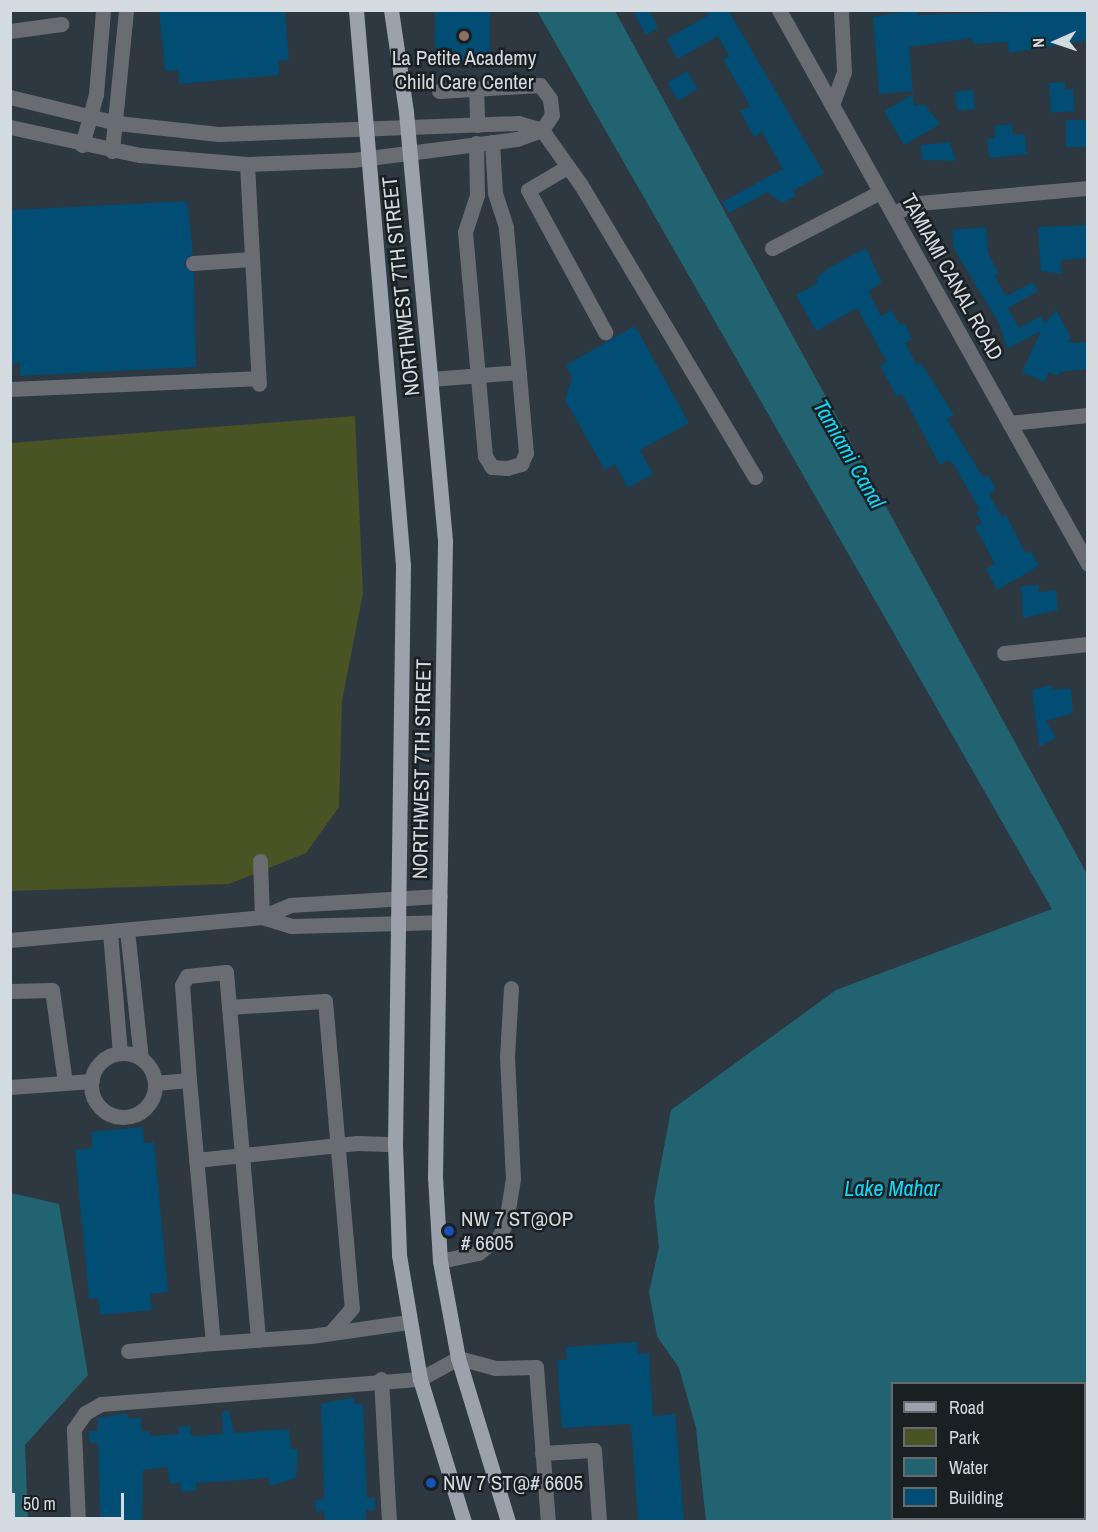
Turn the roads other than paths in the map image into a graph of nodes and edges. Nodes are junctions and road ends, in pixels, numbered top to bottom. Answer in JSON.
{"nodes":[{"id":1,"x":103,"y":10,"type":"edge"},
{"id":2,"x":126,"y":10,"type":"edge"},
{"id":3,"x":356,"y":10,"type":"edge"},
{"id":4,"x":392,"y":10,"type":"edge"},
{"id":5,"x":780,"y":10,"type":"edge"},
{"id":6,"x":841,"y":10,"type":"edge"},
{"id":7,"x":63,"y":24,"type":"dead end"},
{"id":8,"x":10,"y":31,"type":"edge"},
{"id":9,"x":476,"y":88,"type":"junction"},
{"id":10,"x":439,"y":91,"type":"dead end"},
{"id":11,"x":10,"y":97,"type":"edge"},
{"id":12,"x":832,"y":105,"type":"junction"},
{"id":13,"x":91,"y":117,"type":"junction"},
{"id":14,"x":117,"y":123,"type":"junction"},
{"id":15,"x":477,"y":125,"type":"junction"},
{"id":16,"x":10,"y":127,"type":"edge"},
{"id":17,"x":407,"y":130,"type":"junction"},
{"id":18,"x":542,"y":130,"type":"junction"},
{"id":19,"x":366,"y":131,"type":"junction"},
{"id":20,"x":492,"y":142,"type":"junction"},
{"id":21,"x":476,"y":143,"type":"junction"},
{"id":22,"x":82,"y":145,"type":"junction"},
{"id":23,"x":408,"y":149,"type":"junction"},
{"id":24,"x":112,"y":151,"type":"junction"},
{"id":25,"x":368,"y":157,"type":"junction"},
{"id":26,"x":247,"y":164,"type":"junction"},
{"id":27,"x":567,"y":166,"type":"junction"},
{"id":28,"x":1088,"y":188,"type":"edge"},
{"id":29,"x":880,"y":192,"type":"junction"},
{"id":30,"x":498,"y":205,"type":"junction"},
{"id":31,"x":474,"y":206,"type":"junction"},
{"id":32,"x":892,"y":213,"type":"junction"},
{"id":33,"x":772,"y":248,"type":"dead end"},
{"id":34,"x":251,"y":259,"type":"junction"},
{"id":35,"x":193,"y":263,"type":"dead end"},
{"id":36,"x":605,"y":332,"type":"dead end"},
{"id":37,"x":519,"y":372,"type":"junction"},
{"id":38,"x":479,"y":376,"type":"junction"},
{"id":39,"x":431,"y":379,"type":"junction"},
{"id":40,"x":10,"y":389,"type":"edge"},
{"id":41,"x":1088,"y":415,"type":"edge"},
{"id":42,"x":1009,"y":423,"type":"junction"},
{"id":43,"x":755,"y":477,"type":"dead end"},
{"id":44,"x":1088,"y":564,"type":"edge"},
{"id":45,"x":1088,"y":644,"type":"edge"},
{"id":46,"x":1004,"y":653,"type":"dead end"},
{"id":47,"x":261,"y":861,"type":"dead end"},
{"id":48,"x":440,"y":896,"type":"junction"},
{"id":49,"x":401,"y":898,"type":"junction"},
{"id":50,"x":262,"y":917,"type":"junction"},
{"id":51,"x":400,"y":922,"type":"junction"},
{"id":52,"x":439,"y":922,"type":"junction"},
{"id":53,"x":127,"y":930,"type":"junction"},
{"id":54,"x":110,"y":932,"type":"junction"},
{"id":55,"x":10,"y":940,"type":"edge"},
{"id":56,"x":511,"y":988,"type":"dead end"},
{"id":57,"x":10,"y":991,"type":"edge"},
{"id":58,"x":229,"y":1007,"type":"junction"},
{"id":59,"x":120,"y":1053,"type":"junction"},
{"id":60,"x":141,"y":1058,"type":"junction"},
{"id":61,"x":189,"y":1080,"type":"junction"},
{"id":62,"x":92,"y":1081,"type":"junction"},
{"id":63,"x":65,"y":1083,"type":"junction"},
{"id":64,"x":155,"y":1083,"type":"junction"},
{"id":65,"x":10,"y":1087,"type":"edge"},
{"id":66,"x":395,"y":1144,"type":"junction"},
{"id":67,"x":337,"y":1145,"type":"junction"},
{"id":68,"x":240,"y":1155,"type":"junction"},
{"id":69,"x":196,"y":1160,"type":"junction"},
{"id":70,"x":440,"y":1261,"type":"junction"},
{"id":71,"x":408,"y":1322,"type":"junction"},
{"id":72,"x":330,"y":1333,"type":"junction"},
{"id":73,"x":258,"y":1340,"type":"junction"},
{"id":74,"x":213,"y":1343,"type":"junction"},
{"id":75,"x":128,"y":1351,"type":"dead end"},
{"id":76,"x":458,"y":1358,"type":"junction"},
{"id":77,"x":381,"y":1379,"type":"junction"},
{"id":78,"x":420,"y":1379,"type":"junction"},
{"id":79,"x":542,"y":1453,"type":"junction"},
{"id":80,"x":78,"y":1521,"type":"edge"},
{"id":81,"x":389,"y":1521,"type":"edge"},
{"id":82,"x":464,"y":1521,"type":"edge"},
{"id":83,"x":508,"y":1521,"type":"edge"},
{"id":84,"x":548,"y":1521,"type":"edge"},
{"id":85,"x":599,"y":1521,"type":"edge"}],
"edges":[{"from":1,"to":13,"type":"street"},
{"from":2,"to":14,"type":"street"},
{"from":3,"to":19,"type":"main road","name":"NORTHWEST 7TH STREET"},
{"from":4,"to":17,"type":"main road","name":"NORTHWEST 7TH STREET"},
{"from":5,"to":12,"type":"street","name":"TAMIAMI CANAL ROAD"},
{"from":6,"to":12,"type":"street"},
{"from":7,"to":8,"type":"street"},
{"from":9,"to":10,"type":"street"},
{"from":9,"to":15,"type":"street"},
{"from":9,"to":18,"type":"street"},
{"from":11,"to":13,"type":"street"},
{"from":12,"to":29,"type":"street","name":"TAMIAMI CANAL ROAD"},
{"from":13,"to":14,"type":"street"},
{"from":13,"to":22,"type":"street"},
{"from":14,"to":19,"type":"street"},
{"from":14,"to":24,"type":"street"},
{"from":15,"to":17,"type":"street"},
{"from":15,"to":18,"type":"street"},
{"from":16,"to":22,"type":"street"},
{"from":17,"to":19,"type":"street"},
{"from":17,"to":23,"type":"main road","name":"NORTHWEST 7TH STREET"},
{"from":18,"to":20,"type":"street"},
{"from":18,"to":27,"type":"street"},
{"from":19,"to":25,"type":"main road","name":"NORTHWEST 7TH STREET"},
{"from":20,"to":21,"type":"street"},
{"from":20,"to":30,"type":"street"},
{"from":21,"to":23,"type":"street"},
{"from":21,"to":31,"type":"street"},
{"from":22,"to":24,"type":"street"},
{"from":23,"to":25,"type":"street"},
{"from":23,"to":39,"type":"main road","name":"NORTHWEST 7TH STREET"},
{"from":24,"to":26,"type":"street"},
{"from":25,"to":26,"type":"street"},
{"from":25,"to":49,"type":"main road","name":"NORTHWEST 7TH STREET"},
{"from":26,"to":34,"type":"street"},
{"from":27,"to":36,"type":"street"},
{"from":27,"to":43,"type":"street"},
{"from":28,"to":32,"type":"street"},
{"from":29,"to":32,"type":"street","name":"TAMIAMI CANAL ROAD"},
{"from":29,"to":33,"type":"street"},
{"from":30,"to":31,"type":"street"},
{"from":30,"to":37,"type":"street"},
{"from":31,"to":38,"type":"street"},
{"from":32,"to":42,"type":"street","name":"TAMIAMI CANAL ROAD"},
{"from":34,"to":35,"type":"street"},
{"from":34,"to":40,"type":"street"},
{"from":37,"to":38,"type":"street"},
{"from":37,"to":38,"type":"street"},
{"from":38,"to":39,"type":"street"},
{"from":39,"to":48,"type":"main road","name":"NORTHWEST 7TH STREET"},
{"from":41,"to":42,"type":"street"},
{"from":42,"to":44,"type":"street","name":"TAMIAMI CANAL ROAD"},
{"from":45,"to":46,"type":"street"},
{"from":47,"to":50,"type":"street"},
{"from":48,"to":49,"type":"street"},
{"from":48,"to":52,"type":"main road","name":"NORTHWEST 7TH STREET"},
{"from":49,"to":50,"type":"street"},
{"from":49,"to":51,"type":"main road","name":"NORTHWEST 7TH STREET"},
{"from":50,"to":51,"type":"street"},
{"from":50,"to":53,"type":"street"},
{"from":51,"to":52,"type":"street"},
{"from":51,"to":66,"type":"main road","name":"NORTHWEST 7TH STREET"},
{"from":52,"to":70,"type":"main road","name":"NORTHWEST 7TH STREET"},
{"from":53,"to":54,"type":"street"},
{"from":53,"to":60,"type":"street"},
{"from":54,"to":55,"type":"street"},
{"from":54,"to":59,"type":"street"},
{"from":56,"to":70,"type":"street"},
{"from":57,"to":63,"type":"street"},
{"from":58,"to":61,"type":"street"},
{"from":58,"to":67,"type":"street"},
{"from":58,"to":68,"type":"street"},
{"from":59,"to":60,"type":"street"},
{"from":59,"to":62,"type":"street"},
{"from":60,"to":64,"type":"street"},
{"from":61,"to":64,"type":"street"},
{"from":61,"to":69,"type":"street"},
{"from":62,"to":63,"type":"street"},
{"from":62,"to":64,"type":"street"},
{"from":63,"to":65,"type":"street"},
{"from":66,"to":67,"type":"street"},
{"from":66,"to":71,"type":"main road","name":"NORTHWEST 7TH STREET"},
{"from":67,"to":68,"type":"street"},
{"from":67,"to":72,"type":"street"},
{"from":68,"to":69,"type":"street"},
{"from":68,"to":73,"type":"street"},
{"from":69,"to":74,"type":"street"},
{"from":70,"to":76,"type":"main road","name":"NORTHWEST 7TH STREET"},
{"from":71,"to":72,"type":"street"},
{"from":71,"to":78,"type":"main road","name":"NORTHWEST 7TH STREET"},
{"from":72,"to":73,"type":"street"},
{"from":73,"to":74,"type":"street"},
{"from":74,"to":75,"type":"street"},
{"from":76,"to":78,"type":"street"},
{"from":76,"to":79,"type":"street"},
{"from":76,"to":83,"type":"main road","name":"NORTHWEST 7TH STREET"},
{"from":77,"to":78,"type":"street"},
{"from":77,"to":80,"type":"street"},
{"from":77,"to":81,"type":"street"},
{"from":78,"to":82,"type":"main road","name":"NORTHWEST 7TH STREET"},
{"from":79,"to":84,"type":"street"},
{"from":79,"to":85,"type":"street"}]}
